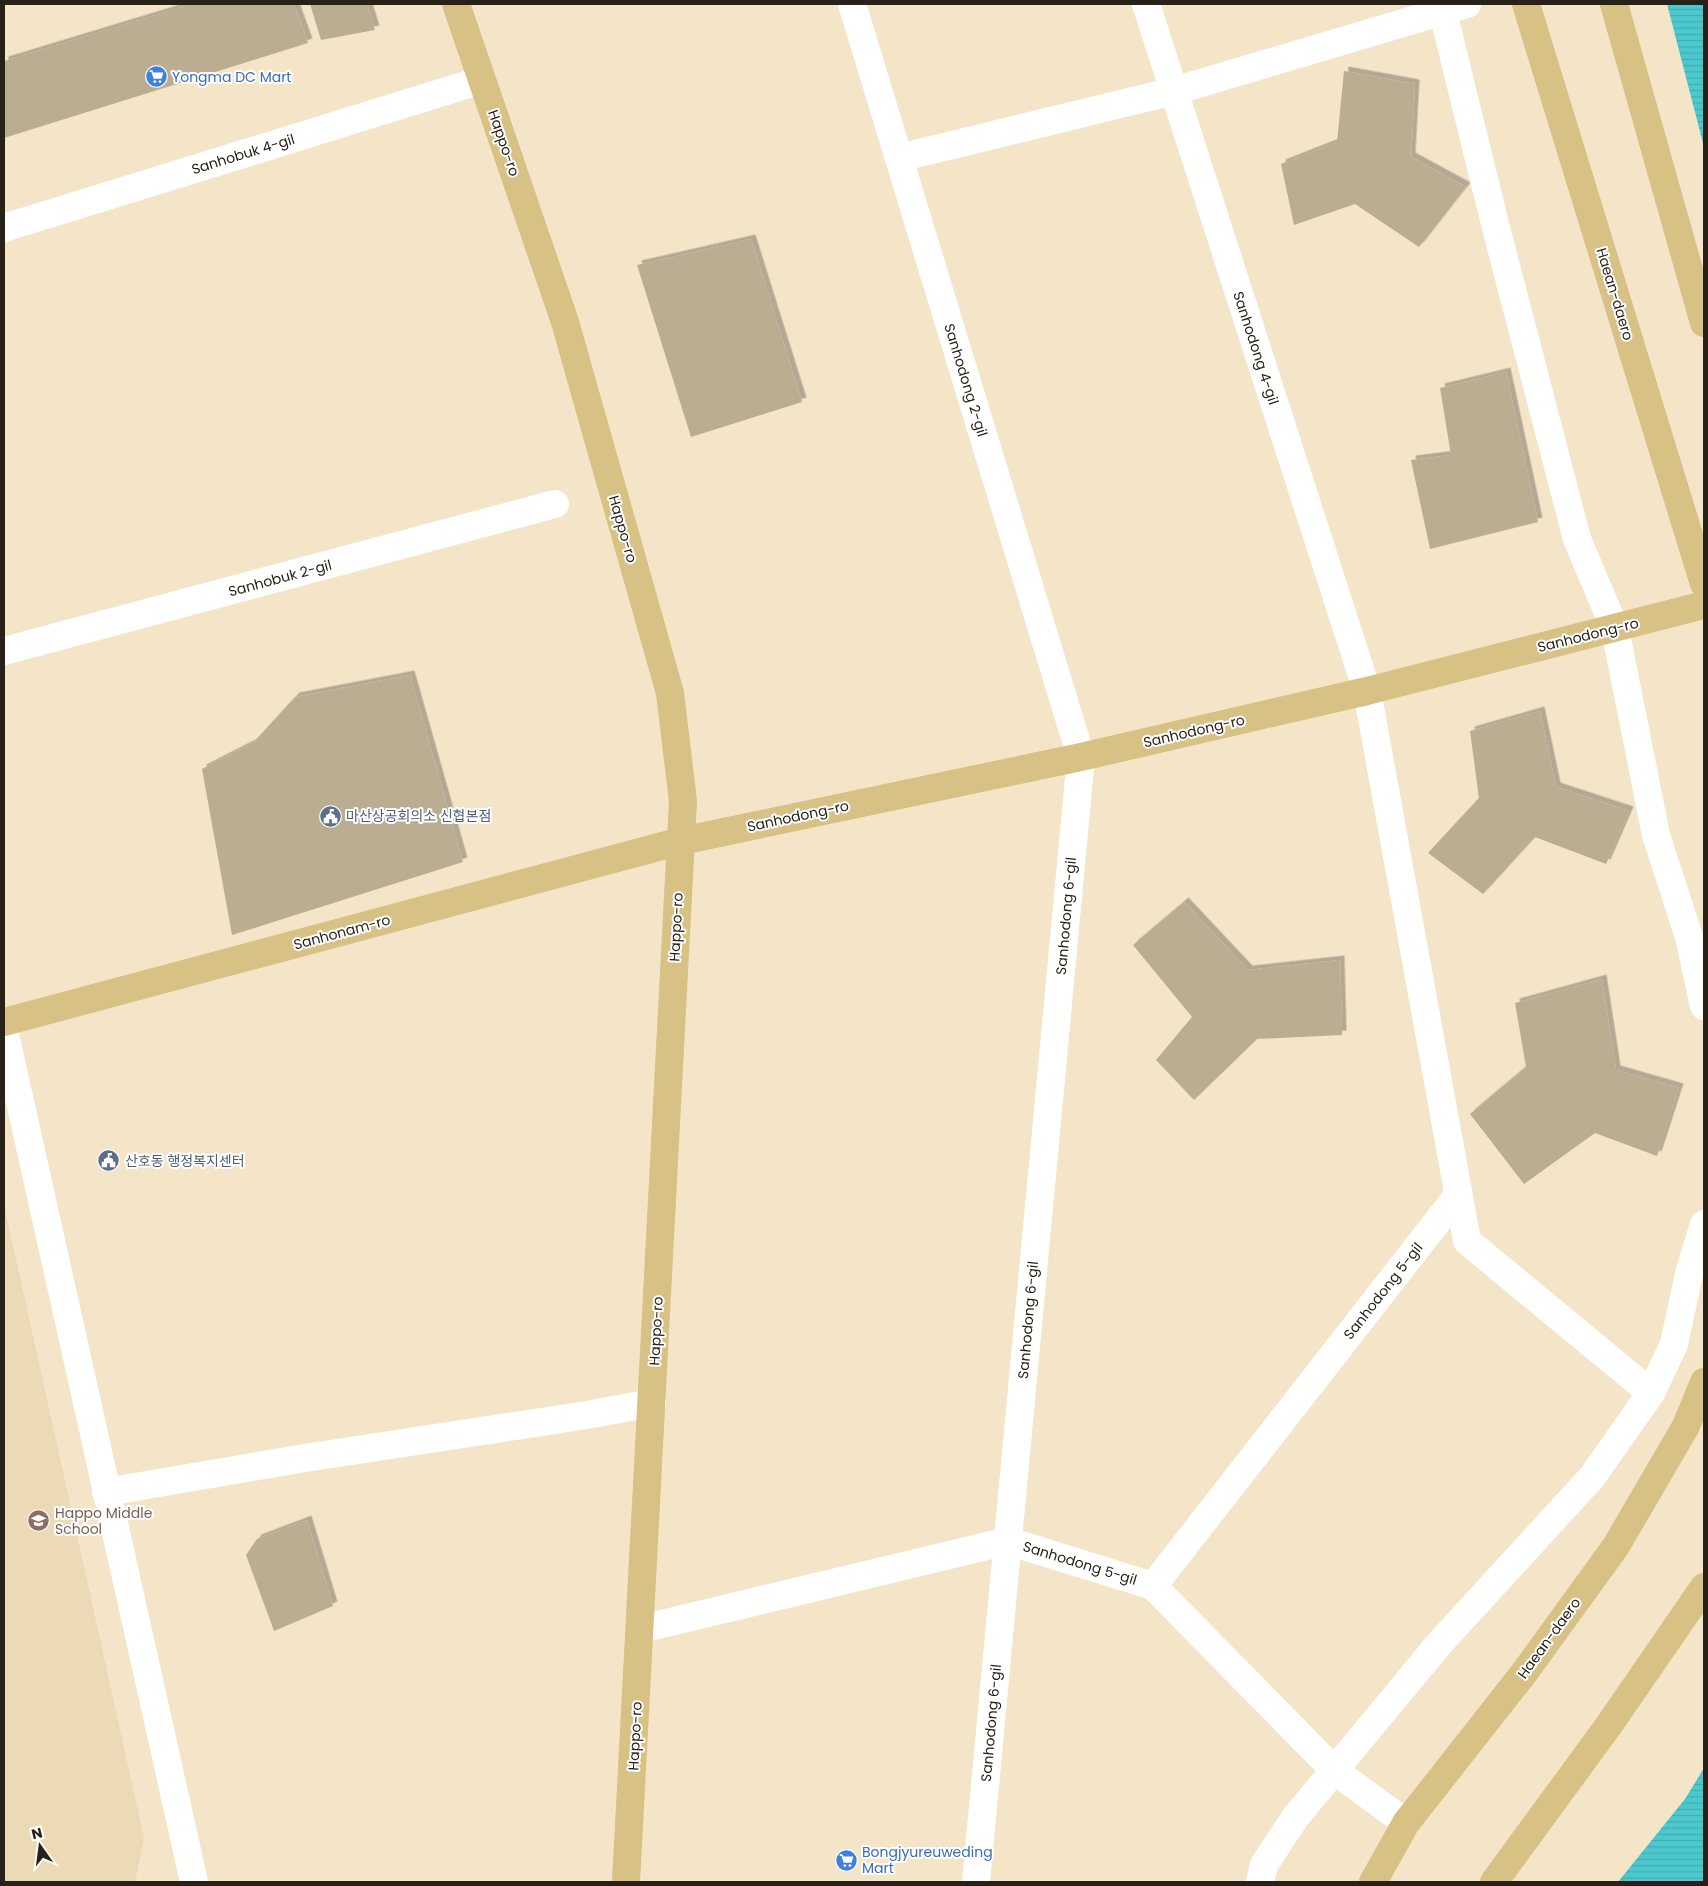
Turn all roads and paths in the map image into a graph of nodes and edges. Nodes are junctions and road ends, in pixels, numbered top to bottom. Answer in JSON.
{"nodes":[{"id":1,"x":456,"y":4,"type":"edge"},
{"id":2,"x":852,"y":4,"type":"edge"},
{"id":3,"x":1146,"y":4,"type":"edge"},
{"id":4,"x":1526,"y":4,"type":"edge"},
{"id":5,"x":1614,"y":4,"type":"edge"},
{"id":6,"x":1450,"y":6,"type":"edge"},
{"id":7,"x":482,"y":80,"type":"junction"},
{"id":8,"x":1174,"y":91,"type":"junction"},
{"id":9,"x":899,"y":158,"type":"junction"},
{"id":10,"x":4,"y":228,"type":"edge"},
{"id":11,"x":1704,"y":323,"type":"edge"},
{"id":12,"x":555,"y":504,"type":"dead end"},
{"id":13,"x":1704,"y":584,"type":"edge"},
{"id":14,"x":1704,"y":605,"type":"edge"},
{"id":15,"x":1615,"y":629,"type":"junction"},
{"id":16,"x":4,"y":651,"type":"edge"},
{"id":17,"x":1366,"y":691,"type":"junction"},
{"id":18,"x":1081,"y":757,"type":"junction"},
{"id":19,"x":681,"y":841,"type":"junction"},
{"id":20,"x":1704,"y":1006,"type":"edge"},
{"id":21,"x":4,"y":1022,"type":"edge"},
{"id":22,"x":4,"y":1030,"type":"edge"},
{"id":23,"x":1458,"y":1195,"type":"junction"},
{"id":24,"x":1704,"y":1224,"type":"edge"},
{"id":25,"x":1704,"y":1382,"type":"edge"},
{"id":26,"x":1651,"y":1392,"type":"junction"},
{"id":27,"x":652,"y":1403,"type":"junction"},
{"id":28,"x":106,"y":1492,"type":"junction"},
{"id":29,"x":1008,"y":1541,"type":"junction"},
{"id":30,"x":1153,"y":1586,"type":"junction"},
{"id":31,"x":1704,"y":1587,"type":"edge"},
{"id":32,"x":641,"y":1629,"type":"junction"},
{"id":33,"x":1335,"y":1771,"type":"junction"},
{"id":34,"x":1406,"y":1823,"type":"junction"},
{"id":35,"x":194,"y":1882,"type":"edge"},
{"id":36,"x":626,"y":1882,"type":"edge"},
{"id":37,"x":976,"y":1882,"type":"edge"},
{"id":38,"x":1260,"y":1882,"type":"edge"},
{"id":39,"x":1373,"y":1882,"type":"edge"},
{"id":40,"x":1494,"y":1882,"type":"edge"}],
"edges":[{"from":1,"to":7,"type":"main road","name":"Happo-ro"},
{"from":2,"to":9,"type":"street","name":"Sanhodong 2-gil"},
{"from":3,"to":8,"type":"street","name":"Sanhodong 4-gil"},
{"from":4,"to":13,"type":"main road","name":"Haean-daero"},
{"from":5,"to":11,"type":"main road"},
{"from":6,"to":8,"type":"street"},
{"from":6,"to":15,"type":"street"},
{"from":7,"to":10,"type":"street","name":"Sanhobuk 4-gil"},
{"from":7,"to":19,"type":"main road","name":"Happo-ro"},
{"from":8,"to":9,"type":"street"},
{"from":8,"to":17,"type":"street","name":"Sanhodong 4-gil"},
{"from":9,"to":18,"type":"street","name":"Sanhodong 2-gil"},
{"from":12,"to":16,"type":"street","name":"Sanhobuk 2-gil"},
{"from":14,"to":15,"type":"main road","name":"Sanhodong-ro"},
{"from":15,"to":17,"type":"main road","name":"Sanhodong-ro"},
{"from":15,"to":20,"type":"street"},
{"from":17,"to":18,"type":"main road","name":"Sanhodong-ro"},
{"from":17,"to":23,"type":"street","name":"Sanhodong 4-gil"},
{"from":18,"to":19,"type":"main road","name":"Sanhodong-ro"},
{"from":18,"to":29,"type":"street","name":"Sanhodong 6-gil"},
{"from":19,"to":21,"type":"main road","name":"Sanhonam-ro"},
{"from":19,"to":27,"type":"main road","name":"Happo-ro"},
{"from":22,"to":28,"type":"street"},
{"from":23,"to":26,"type":"street","name":"Sanhodong 4-gil"},
{"from":23,"to":30,"type":"street","name":"Sanhodong 5-gil"},
{"from":24,"to":26,"type":"street"},
{"from":25,"to":34,"type":"main road","name":"Haean-daero"},
{"from":26,"to":33,"type":"street"},
{"from":27,"to":28,"type":"street"},
{"from":27,"to":32,"type":"main road","name":"Happo-ro"},
{"from":28,"to":35,"type":"street"},
{"from":29,"to":30,"type":"street","name":"Sanhodong 5-gil"},
{"from":29,"to":32,"type":"street","name":"Sanhodong 5-gil"},
{"from":29,"to":37,"type":"street","name":"Sanhodong 6-gil"},
{"from":30,"to":33,"type":"street"},
{"from":31,"to":40,"type":"main road"},
{"from":32,"to":36,"type":"main road","name":"Happo-ro"},
{"from":33,"to":34,"type":"street"},
{"from":33,"to":38,"type":"street"},
{"from":34,"to":39,"type":"main road","name":"Haean-daero"}]}
